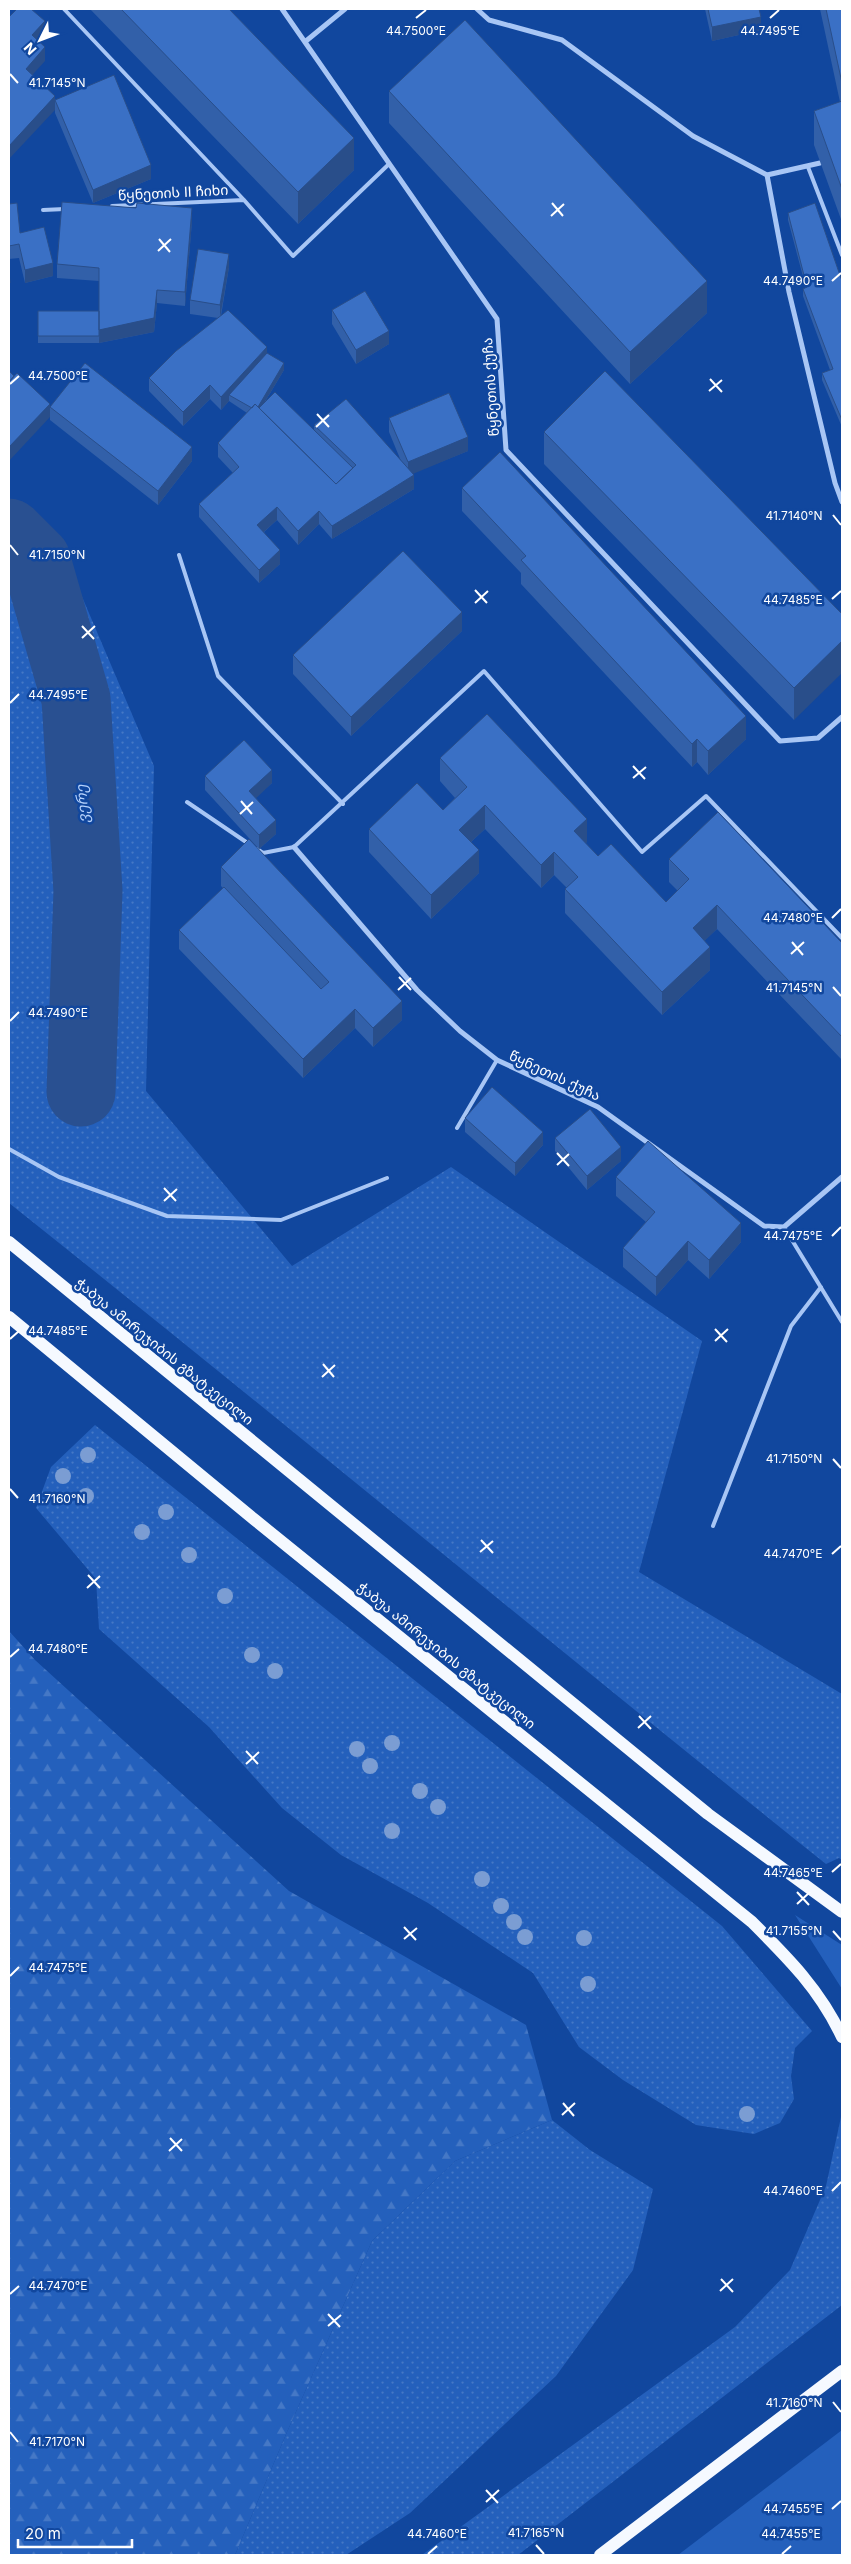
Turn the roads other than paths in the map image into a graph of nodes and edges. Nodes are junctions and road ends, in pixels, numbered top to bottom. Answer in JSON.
{"nodes":[{"id":1,"x":64,"y":9,"type":"edge"},
{"id":2,"x":282,"y":9,"type":"edge"},
{"id":3,"x":345,"y":9,"type":"edge"},
{"id":4,"x":477,"y":9,"type":"edge"},
{"id":5,"x":306,"y":41,"type":"junction"},
{"id":6,"x":820,"y":163,"type":"edge"},
{"id":7,"x":389,"y":164,"type":"junction"},
{"id":8,"x":808,"y":167,"type":"junction"},
{"id":9,"x":767,"y":175,"type":"junction"},
{"id":10,"x":244,"y":200,"type":"junction"},
{"id":11,"x":110,"y":206,"type":"edge"},
{"id":12,"x":71,"y":208,"type":"edge"},
{"id":13,"x":43,"y":210,"type":"dead end"},
{"id":14,"x":842,"y":255,"type":"edge"},
{"id":15,"x":842,"y":502,"type":"edge"},
{"id":16,"x":179,"y":555,"type":"dead end"},
{"id":17,"x":842,"y":717,"type":"edge"},
{"id":18,"x":187,"y":802,"type":"dead end"},
{"id":19,"x":342,"y":804,"type":"junction"},
{"id":20,"x":294,"y":847,"type":"junction"},
{"id":21,"x":842,"y":938,"type":"edge"},
{"id":22,"x":496,"y":1060,"type":"junction"},
{"id":23,"x":457,"y":1128,"type":"dead end"},
{"id":24,"x":9,"y":1149,"type":"edge"},
{"id":25,"x":842,"y":1177,"type":"edge"},
{"id":26,"x":387,"y":1178,"type":"dead end"},
{"id":27,"x":784,"y":1227,"type":"junction"},
{"id":28,"x":9,"y":1242,"type":"edge"},
{"id":29,"x":821,"y":1287,"type":"junction"},
{"id":30,"x":9,"y":1317,"type":"edge"},
{"id":31,"x":842,"y":1322,"type":"edge"},
{"id":32,"x":713,"y":1526,"type":"dead end"},
{"id":33,"x":842,"y":1912,"type":"edge"},
{"id":34,"x":842,"y":2037,"type":"edge"},
{"id":35,"x":842,"y":2371,"type":"edge"},
{"id":36,"x":600,"y":2555,"type":"edge"}],
"edges":[{"from":1,"to":10,"type":"lane"},
{"from":2,"to":5,"type":"street","name":"წყნეთის ქუჩა"},
{"from":3,"to":5,"type":"street"},
{"from":4,"to":9,"type":"street"},
{"from":5,"to":7,"type":"street","name":"წყნეთის ქუჩა"},
{"from":6,"to":8,"type":"street"},
{"from":7,"to":10,"type":"lane"},
{"from":7,"to":17,"type":"street","name":"წყნეთის ქუჩა"},
{"from":8,"to":9,"type":"street"},
{"from":8,"to":14,"type":"lane"},
{"from":9,"to":15,"type":"street"},
{"from":10,"to":11,"type":"lane","name":"წყნეთის II ჩიხი"},
{"from":12,"to":13,"type":"lane"},
{"from":16,"to":19,"type":"lane"},
{"from":18,"to":20,"type":"lane"},
{"from":19,"to":20,"type":"lane"},
{"from":19,"to":21,"type":"lane"},
{"from":20,"to":22,"type":"street","name":"წყნეთის ქუჩა"},
{"from":22,"to":23,"type":"lane"},
{"from":22,"to":27,"type":"street","name":"წყნეთის ქუჩა"},
{"from":24,"to":26,"type":"lane"},
{"from":25,"to":27,"type":"street"},
{"from":27,"to":29,"type":"lane"},
{"from":28,"to":33,"type":"main road","name":"ჭაბუა ამირეჯიბის გზატკეცილი"},
{"from":29,"to":31,"type":"lane"},
{"from":29,"to":32,"type":"lane"},
{"from":30,"to":34,"type":"main road","name":"ჭაბუა ამირეჯიბის გზატკეცილი"},
{"from":35,"to":36,"type":"main road"}]}
